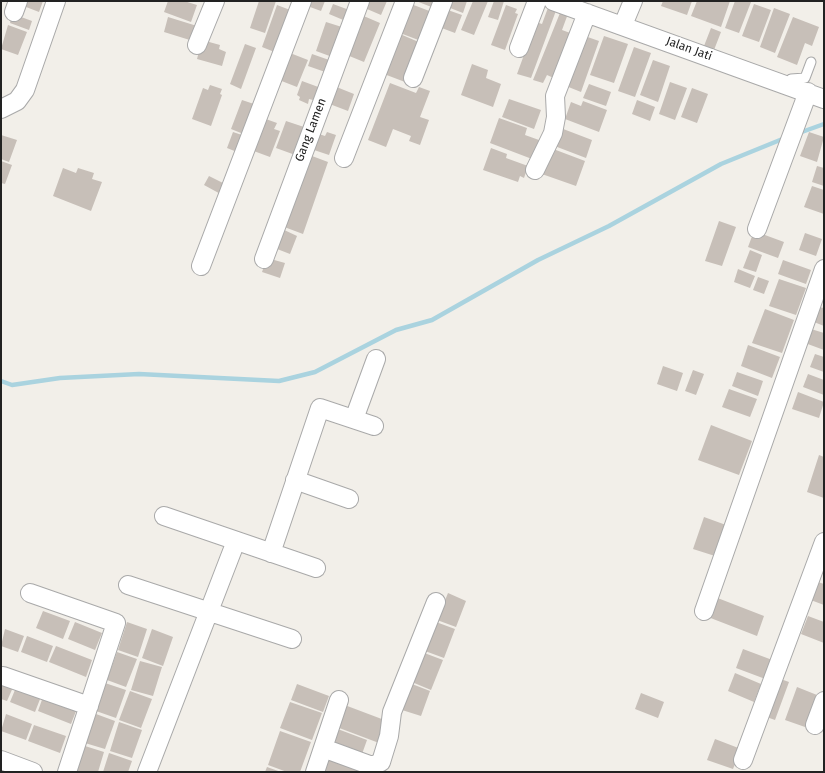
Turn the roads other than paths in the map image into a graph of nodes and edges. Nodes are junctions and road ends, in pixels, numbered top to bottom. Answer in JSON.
{"nodes":[{"id":1,"x":56,"y":1,"type":"edge"},
{"id":2,"x":215,"y":1,"type":"edge"},
{"id":3,"x":302,"y":1,"type":"edge"},
{"id":4,"x":360,"y":1,"type":"edge"},
{"id":5,"x":405,"y":1,"type":"edge"},
{"id":6,"x":443,"y":1,"type":"edge"},
{"id":7,"x":536,"y":1,"type":"edge"},
{"id":8,"x":553,"y":1,"type":"edge"},
{"id":9,"x":633,"y":1,"type":"edge"},
{"id":10,"x":586,"y":13,"type":"junction"},
{"id":11,"x":623,"y":25,"type":"junction"},
{"id":12,"x":197,"y":45,"type":"dead end"},
{"id":13,"x":519,"y":48,"type":"dead end"},
{"id":14,"x":811,"y":62,"type":"dead end"},
{"id":15,"x":414,"y":78,"type":"dead end"},
{"id":16,"x":788,"y":85,"type":"junction"},
{"id":17,"x":816,"y":96,"type":"edge"},
{"id":18,"x":1,"y":109,"type":"edge"},
{"id":19,"x":344,"y":158,"type":"dead end"},
{"id":20,"x":536,"y":170,"type":"dead end"},
{"id":21,"x":757,"y":229,"type":"dead end"},
{"id":22,"x":264,"y":259,"type":"dead end"},
{"id":23,"x":201,"y":266,"type":"dead end"},
{"id":24,"x":824,"y":269,"type":"edge"},
{"id":25,"x":376,"y":359,"type":"dead end"},
{"id":26,"x":354,"y":419,"type":"junction"},
{"id":27,"x":374,"y":426,"type":"dead end"},
{"id":28,"x":295,"y":480,"type":"junction"},
{"id":29,"x":349,"y":499,"type":"dead end"},
{"id":30,"x":164,"y":516,"type":"dead end"},
{"id":31,"x":236,"y":541,"type":"junction"},
{"id":32,"x":824,"y":542,"type":"edge"},
{"id":33,"x":271,"y":553,"type":"junction"},
{"id":34,"x":316,"y":568,"type":"dead end"},
{"id":35,"x":128,"y":585,"type":"dead end"},
{"id":36,"x":30,"y":594,"type":"dead end"},
{"id":37,"x":436,"y":602,"type":"dead end"},
{"id":38,"x":209,"y":611,"type":"junction"},
{"id":39,"x":704,"y":611,"type":"dead end"},
{"id":40,"x":292,"y":639,"type":"dead end"},
{"id":41,"x":3,"y":676,"type":"dead end"},
{"id":42,"x":339,"y":700,"type":"dead end"},
{"id":43,"x":824,"y":700,"type":"edge"},
{"id":44,"x":89,"y":706,"type":"junction"},
{"id":45,"x":815,"y":725,"type":"dead end"},
{"id":46,"x":323,"y":748,"type":"junction"},
{"id":47,"x":1,"y":760,"type":"edge"},
{"id":48,"x":743,"y":760,"type":"dead end"},
{"id":49,"x":33,"y":772,"type":"edge"},
{"id":50,"x":67,"y":772,"type":"edge"},
{"id":51,"x":147,"y":772,"type":"edge"},
{"id":52,"x":315,"y":772,"type":"edge"}],
"edges":[{"from":1,"to":18,"type":"street"},
{"from":2,"to":12,"type":"street"},
{"from":3,"to":23,"type":"street"},
{"from":4,"to":22,"type":"street","name":"Gang Lamen"},
{"from":5,"to":19,"type":"street"},
{"from":6,"to":15,"type":"street"},
{"from":7,"to":13,"type":"street"},
{"from":8,"to":10,"type":"street","name":"Jalan Jati"},
{"from":9,"to":11,"type":"street"},
{"from":10,"to":11,"type":"street","name":"Jalan Jati"},
{"from":10,"to":20,"type":"street"},
{"from":11,"to":16,"type":"street","name":"Jalan Jati"},
{"from":14,"to":16,"type":"lane"},
{"from":16,"to":17,"type":"street","name":"Jalan Jati"},
{"from":17,"to":21,"type":"street"},
{"from":24,"to":39,"type":"street"},
{"from":25,"to":26,"type":"street"},
{"from":26,"to":27,"type":"street"},
{"from":26,"to":28,"type":"street"},
{"from":28,"to":29,"type":"street"},
{"from":28,"to":33,"type":"street"},
{"from":30,"to":31,"type":"street"},
{"from":31,"to":33,"type":"street"},
{"from":31,"to":38,"type":"street"},
{"from":32,"to":48,"type":"street"},
{"from":33,"to":34,"type":"street"},
{"from":35,"to":38,"type":"street"},
{"from":36,"to":44,"type":"street"},
{"from":37,"to":46,"type":"street"},
{"from":38,"to":40,"type":"street"},
{"from":38,"to":51,"type":"street"},
{"from":41,"to":44,"type":"street"},
{"from":42,"to":46,"type":"street"},
{"from":43,"to":45,"type":"street"},
{"from":44,"to":50,"type":"street"},
{"from":46,"to":52,"type":"street"},
{"from":47,"to":49,"type":"street"}]}
